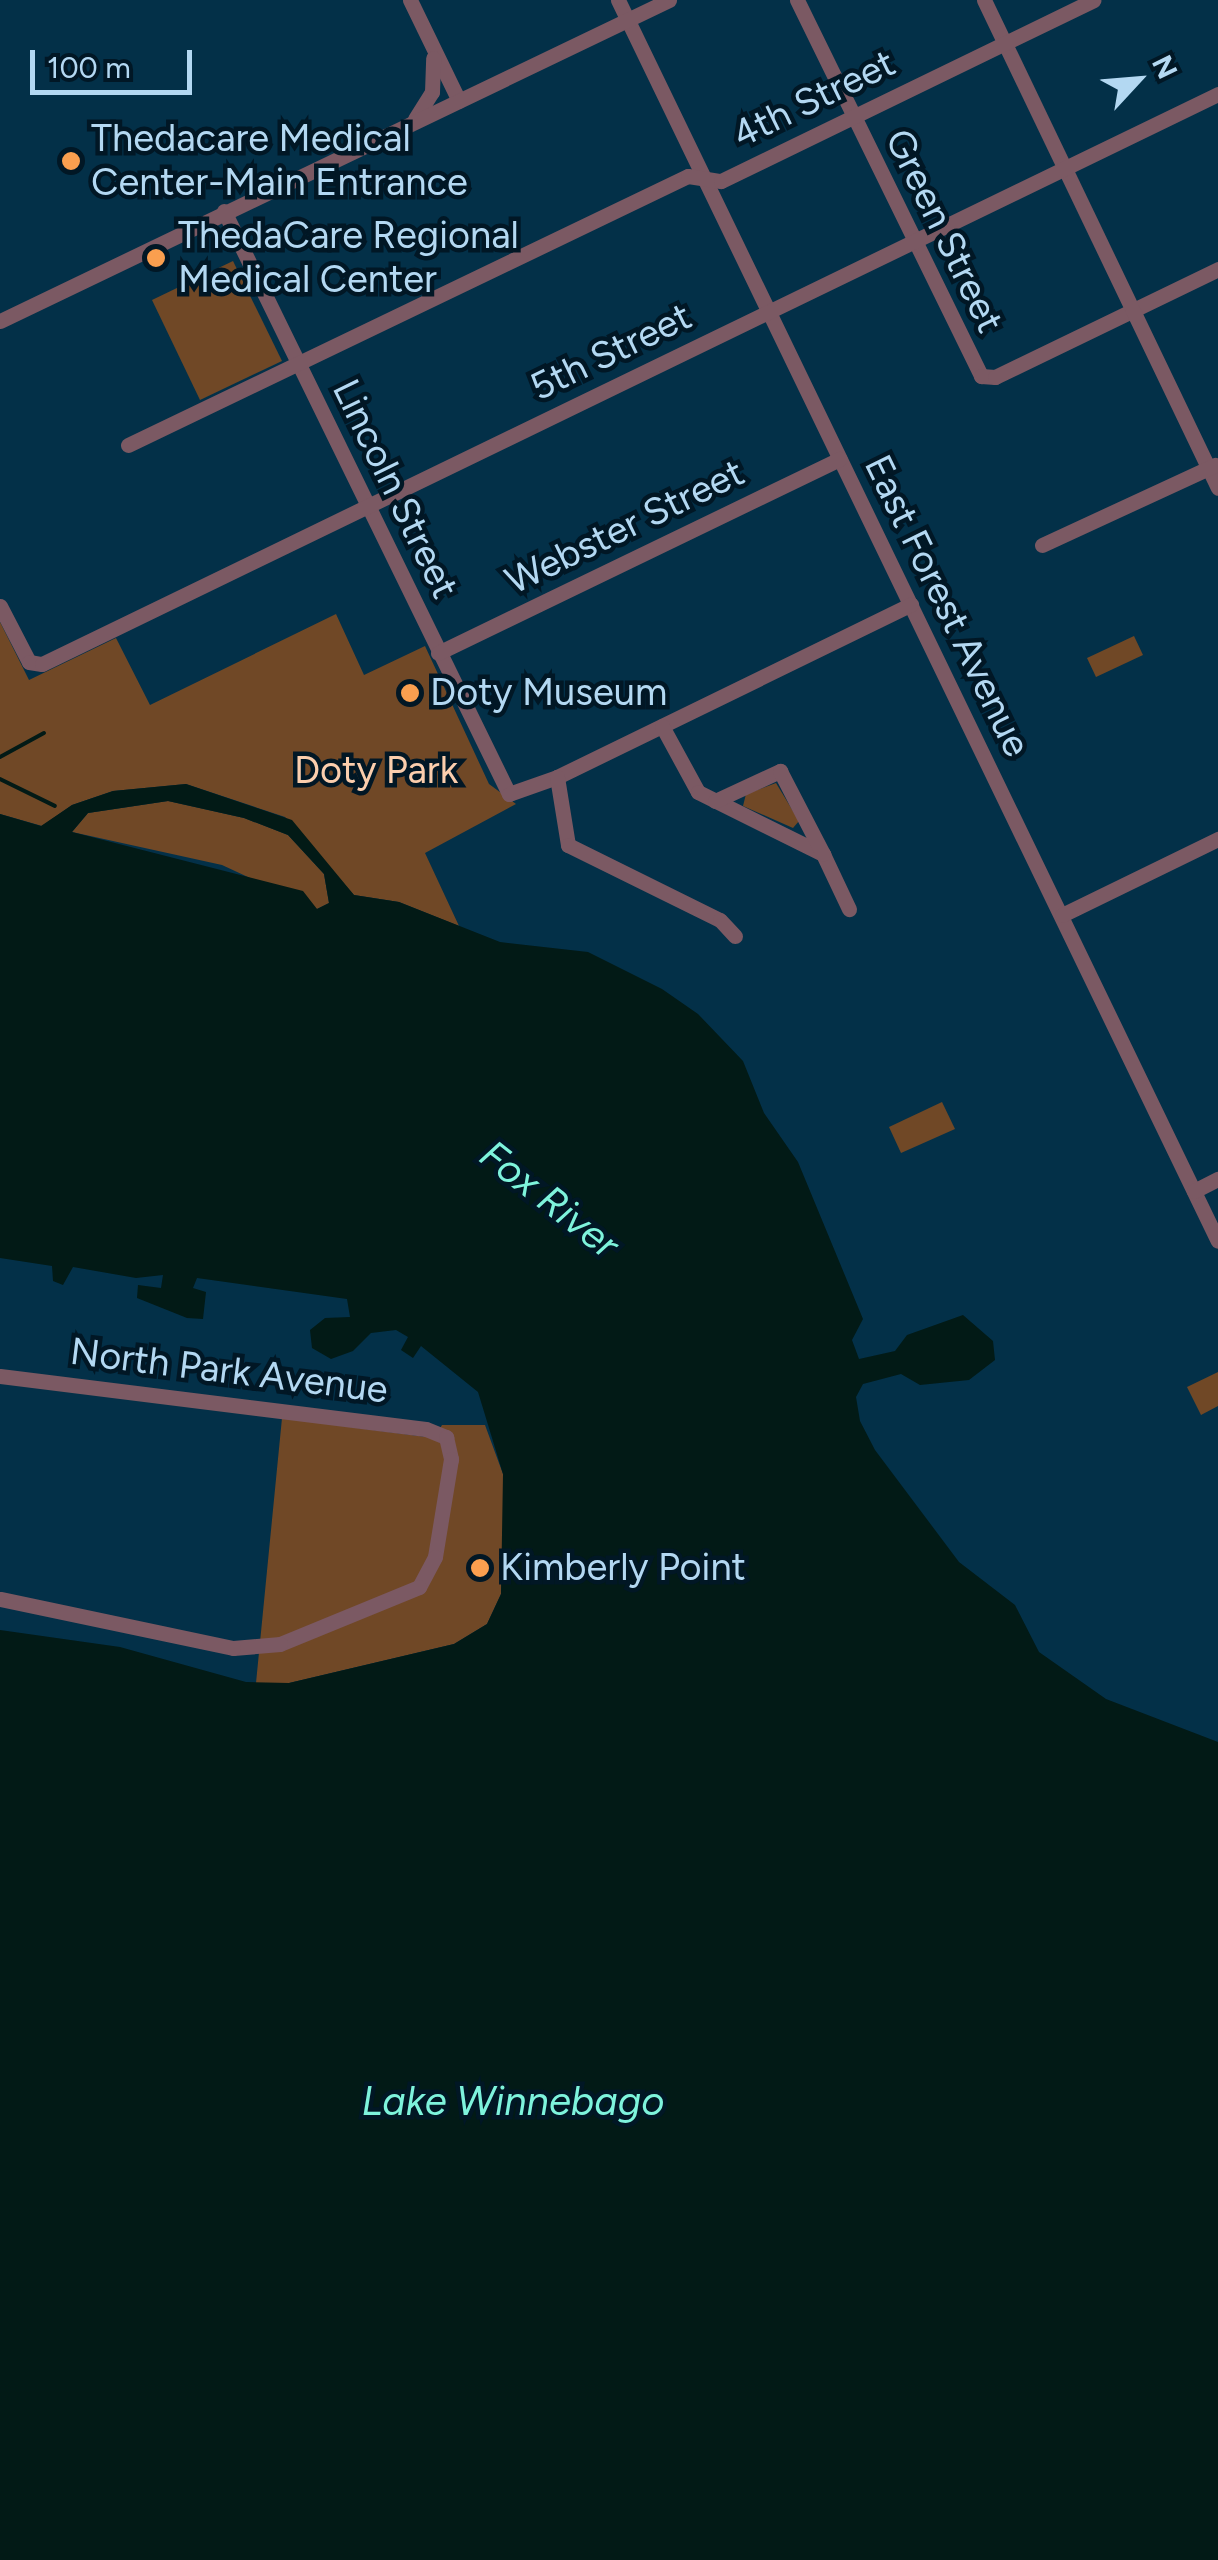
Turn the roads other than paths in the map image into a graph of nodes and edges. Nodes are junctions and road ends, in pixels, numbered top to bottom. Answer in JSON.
{"nodes":[{"id":1,"x":410,"y":0,"type":"edge"},
{"id":2,"x":618,"y":0,"type":"edge"},
{"id":3,"x":669,"y":0,"type":"edge"},
{"id":4,"x":797,"y":0,"type":"edge"},
{"id":5,"x":984,"y":0,"type":"edge"},
{"id":6,"x":1093,"y":0,"type":"edge"},
{"id":7,"x":628,"y":20,"type":"junction"},
{"id":8,"x":1004,"y":43,"type":"junction"},
{"id":9,"x":431,"y":44,"type":"junction"},
{"id":10,"x":1218,"y":94,"type":"edge"},
{"id":11,"x":459,"y":101,"type":"junction"},
{"id":12,"x":852,"y":117,"type":"junction"},
{"id":13,"x":414,"y":119,"type":"junction"},
{"id":14,"x":1065,"y":168,"type":"junction"},
{"id":15,"x":703,"y":178,"type":"junction"},
{"id":16,"x":224,"y":211,"type":"junction"},
{"id":17,"x":914,"y":241,"type":"junction"},
{"id":18,"x":1218,"y":269,"type":"edge"},
{"id":19,"x":1133,"y":310,"type":"junction"},
{"id":20,"x":769,"y":312,"type":"junction"},
{"id":21,"x":0,"y":321,"type":"edge"},
{"id":22,"x":297,"y":363,"type":"junction"},
{"id":23,"x":128,"y":445,"type":"dead end"},
{"id":24,"x":840,"y":459,"type":"junction"},
{"id":25,"x":1213,"y":466,"type":"edge"},
{"id":26,"x":1218,"y":488,"type":"edge"},
{"id":27,"x":367,"y":507,"type":"junction"},
{"id":28,"x":1042,"y":545,"type":"dead end"},
{"id":29,"x":911,"y":604,"type":"junction"},
{"id":30,"x":0,"y":606,"type":"edge"},
{"id":31,"x":438,"y":654,"type":"junction"},
{"id":32,"x":662,"y":726,"type":"junction"},
{"id":33,"x":558,"y":778,"type":"junction"},
{"id":34,"x":716,"y":801,"type":"junction"},
{"id":35,"x":1218,"y":839,"type":"edge"},
{"id":36,"x":824,"y":854,"type":"junction"},
{"id":37,"x":849,"y":909,"type":"dead end"},
{"id":38,"x":1062,"y":914,"type":"junction"},
{"id":39,"x":734,"y":936,"type":"dead end"},
{"id":40,"x":1218,"y":1179,"type":"edge"},
{"id":41,"x":1194,"y":1191,"type":"junction"},
{"id":42,"x":1218,"y":1241,"type":"edge"},
{"id":43,"x":0,"y":1376,"type":"edge"},
{"id":44,"x":0,"y":1600,"type":"edge"}],
"edges":[{"from":1,"to":9,"type":"street"},
{"from":2,"to":7,"type":"street","name":"East Forest Avenue"},
{"from":3,"to":7,"type":"street"},
{"from":4,"to":12,"type":"street","name":"Green Street"},
{"from":5,"to":8,"type":"street"},
{"from":6,"to":8,"type":"street","name":"4th Street"},
{"from":7,"to":11,"type":"street"},
{"from":7,"to":15,"type":"street","name":"East Forest Avenue"},
{"from":8,"to":12,"type":"street","name":"4th Street"},
{"from":8,"to":14,"type":"street"},
{"from":9,"to":11,"type":"street"},
{"from":9,"to":13,"type":"street"},
{"from":10,"to":14,"type":"street","name":"5th Street"},
{"from":11,"to":13,"type":"street"},
{"from":12,"to":15,"type":"street","name":"4th Street"},
{"from":12,"to":17,"type":"street","name":"Green Street"},
{"from":13,"to":16,"type":"street"},
{"from":14,"to":17,"type":"street","name":"5th Street"},
{"from":14,"to":19,"type":"street"},
{"from":15,"to":20,"type":"street","name":"East Forest Avenue"},
{"from":15,"to":22,"type":"street","name":"4th Street"},
{"from":16,"to":21,"type":"street"},
{"from":16,"to":22,"type":"street","name":"Lincoln Street"},
{"from":17,"to":19,"type":"street","name":"Green Street"},
{"from":17,"to":20,"type":"street","name":"5th Street"},
{"from":18,"to":19,"type":"street"},
{"from":19,"to":25,"type":"street"},
{"from":20,"to":24,"type":"street","name":"East Forest Avenue"},
{"from":20,"to":27,"type":"street","name":"5th Street"},
{"from":22,"to":23,"type":"street","name":"4th Street"},
{"from":22,"to":27,"type":"street","name":"Lincoln Street"},
{"from":24,"to":29,"type":"street","name":"East Forest Avenue"},
{"from":24,"to":31,"type":"street","name":"Webster Street"},
{"from":25,"to":26,"type":"street"},
{"from":25,"to":28,"type":"street"},
{"from":27,"to":30,"type":"street","name":"5th Street"},
{"from":27,"to":31,"type":"street","name":"Lincoln Street"},
{"from":29,"to":32,"type":"street"},
{"from":29,"to":38,"type":"street","name":"East Forest Avenue"},
{"from":31,"to":33,"type":"street","name":"Lincoln Street"},
{"from":32,"to":33,"type":"street"},
{"from":32,"to":34,"type":"street"},
{"from":33,"to":39,"type":"street"},
{"from":34,"to":36,"type":"street"},
{"from":34,"to":36,"type":"street"},
{"from":35,"to":38,"type":"street"},
{"from":36,"to":37,"type":"street"},
{"from":38,"to":41,"type":"street","name":"East Forest Avenue"},
{"from":40,"to":41,"type":"street"},
{"from":41,"to":42,"type":"street","name":"East Forest Avenue"},
{"from":43,"to":44,"type":"street","name":"North Park Avenue"}]}
